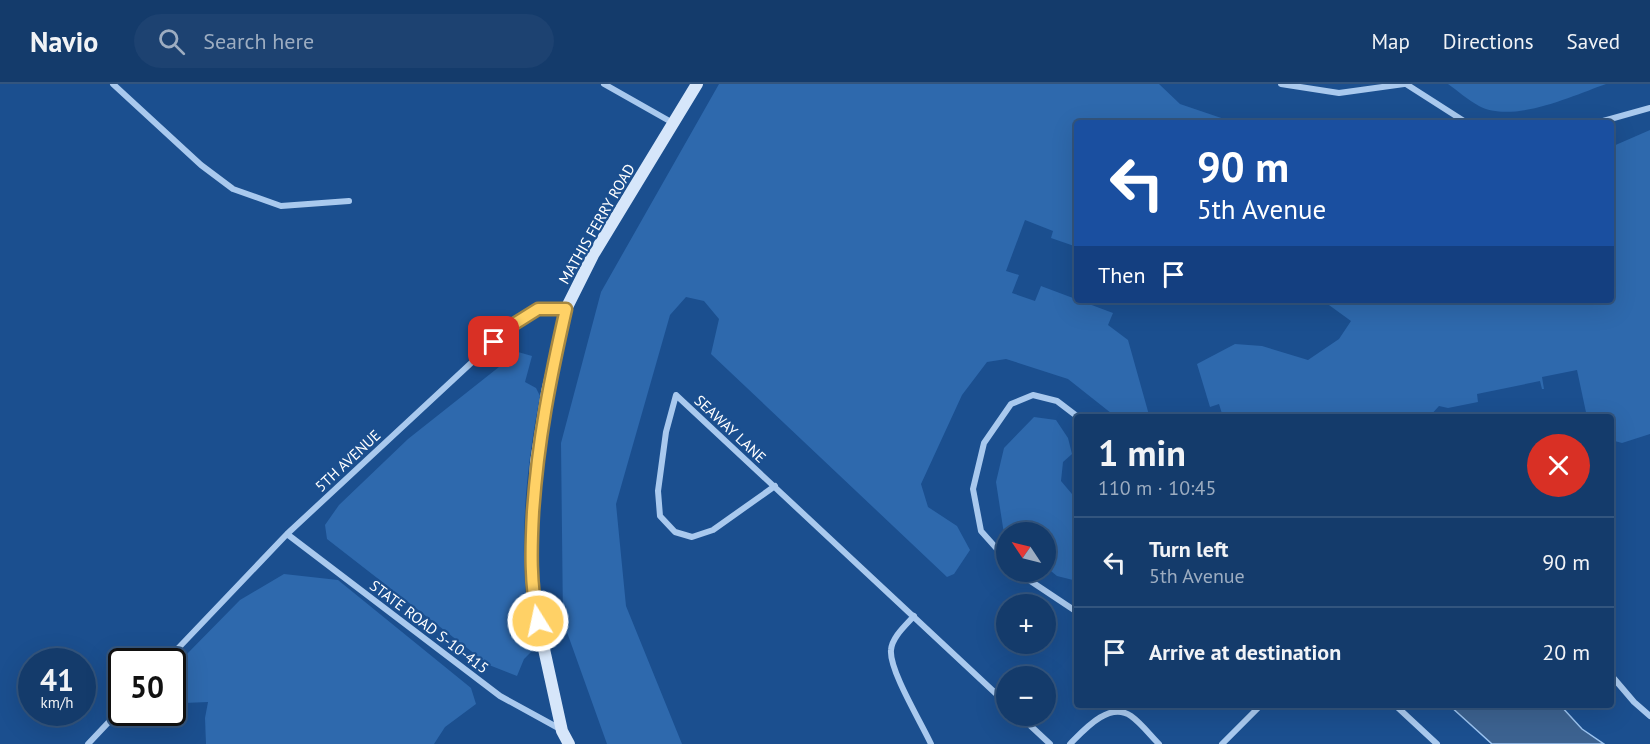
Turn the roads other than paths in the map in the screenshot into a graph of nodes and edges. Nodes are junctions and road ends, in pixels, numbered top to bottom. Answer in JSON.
{"nodes":[{"id":1,"x":113,"y":84,"type":"edge"},
{"id":2,"x":604,"y":84,"type":"edge"},
{"id":3,"x":697,"y":84,"type":"edge"},
{"id":4,"x":1281,"y":84,"type":"edge"},
{"id":5,"x":1405,"y":84,"type":"edge"},
{"id":6,"x":1650,"y":108,"type":"edge"},
{"id":7,"x":1462,"y":120,"type":"edge"},
{"id":8,"x":1607,"y":120,"type":"edge"},
{"id":9,"x":673,"y":123,"type":"junction"},
{"id":10,"x":349,"y":201,"type":"dead end"},
{"id":11,"x":566,"y":309,"type":"junction"},
{"id":12,"x":1074,"y":414,"type":"edge"},
{"id":13,"x":775,"y":486,"type":"junction"},
{"id":14,"x":287,"y":534,"type":"junction"},
{"id":15,"x":996,"y":548,"type":"edge"},
{"id":16,"x":1032,"y":582,"type":"edge"},
{"id":17,"x":1074,"y":610,"type":"edge"},
{"id":18,"x":914,"y":616,"type":"junction"},
{"id":19,"x":178,"y":648,"type":"edge"},
{"id":20,"x":1614,"y":679,"type":"edge"},
{"id":21,"x":996,"y":694,"type":"edge"},
{"id":22,"x":1258,"y":708,"type":"edge"},
{"id":23,"x":1398,"y":708,"type":"edge"},
{"id":24,"x":1650,"y":716,"type":"edge"},
{"id":25,"x":108,"y":723,"type":"edge"},
{"id":26,"x":1031,"y":726,"type":"edge"},
{"id":27,"x":562,"y":730,"type":"junction"},
{"id":28,"x":88,"y":744,"type":"edge"},
{"id":29,"x":569,"y":744,"type":"edge"},
{"id":30,"x":932,"y":744,"type":"edge"},
{"id":31,"x":1050,"y":744,"type":"edge"},
{"id":32,"x":1070,"y":744,"type":"edge"},
{"id":33,"x":1159,"y":744,"type":"edge"},
{"id":34,"x":1222,"y":744,"type":"edge"},
{"id":35,"x":1437,"y":744,"type":"edge"}],
"edges":[{"from":1,"to":10,"type":"street"},
{"from":2,"to":9,"type":"street"},
{"from":3,"to":9,"type":"main road","name":"MATHIS FERRY ROAD"},
{"from":4,"to":5,"type":"street"},
{"from":5,"to":7,"type":"street"},
{"from":6,"to":8,"type":"street"},
{"from":9,"to":11,"type":"main road","name":"MATHIS FERRY ROAD"},
{"from":11,"to":14,"type":"street","name":"5TH AVENUE"},
{"from":11,"to":27,"type":"main road","name":"MATHIS FERRY ROAD"},
{"from":12,"to":15,"type":"street"},
{"from":13,"to":13,"type":"street","name":"SEAWAY LANE"},
{"from":13,"to":18,"type":"street","name":"SEAWAY LANE"},
{"from":14,"to":19,"type":"street","name":"5TH AVENUE"},
{"from":14,"to":27,"type":"street","name":"STATE ROAD S-10-415"},
{"from":16,"to":17,"type":"street"},
{"from":18,"to":21,"type":"street","name":"SEAWAY LANE"},
{"from":18,"to":30,"type":"street"},
{"from":20,"to":24,"type":"street"},
{"from":22,"to":34,"type":"street"},
{"from":23,"to":35,"type":"street"},
{"from":25,"to":28,"type":"street"},
{"from":26,"to":31,"type":"street"},
{"from":27,"to":29,"type":"main road","name":"MATHIS FERRY ROAD"},
{"from":32,"to":33,"type":"street"}]}
